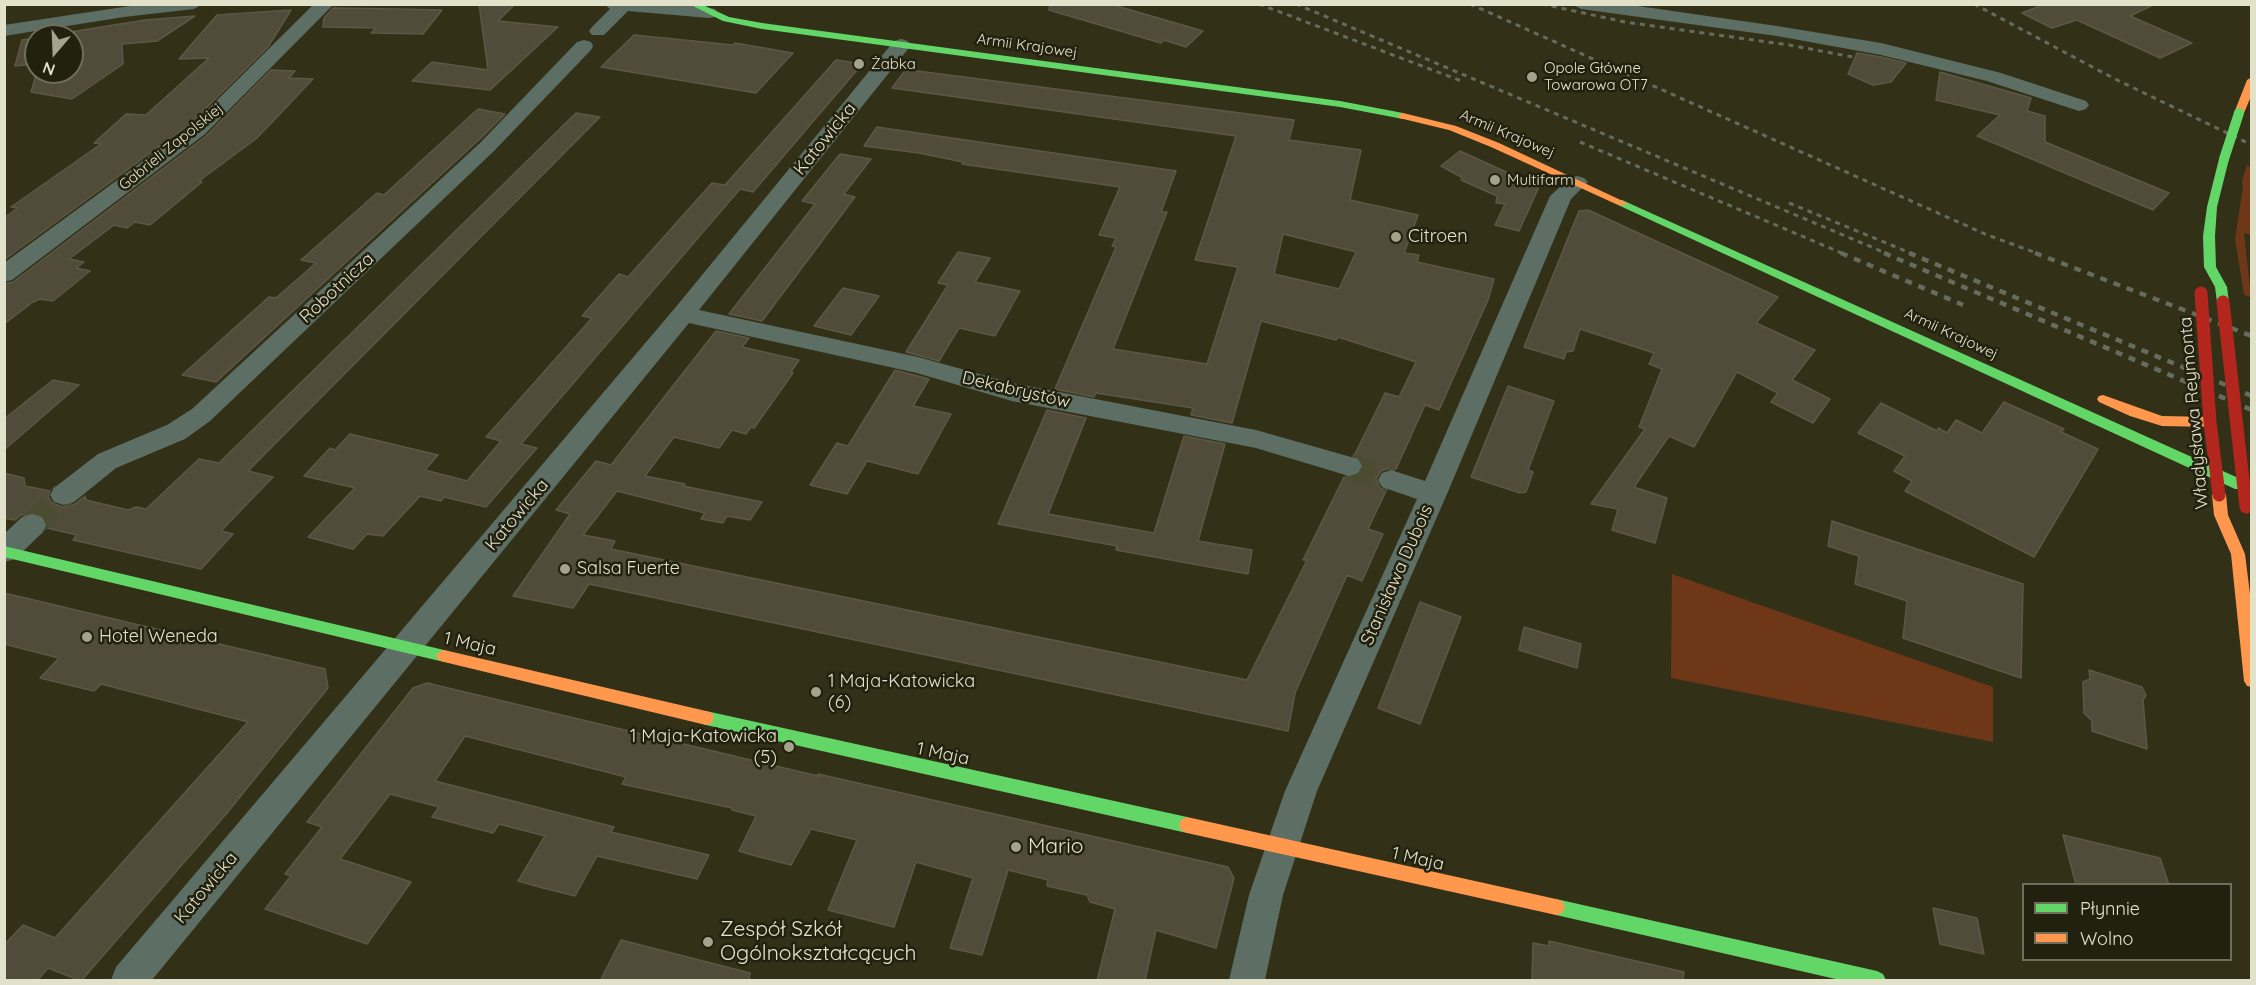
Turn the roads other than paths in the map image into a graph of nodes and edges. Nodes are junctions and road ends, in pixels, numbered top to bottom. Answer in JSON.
{"nodes":[{"id":1,"x":194,"y":4,"type":"edge"},
{"id":2,"x":325,"y":4,"type":"edge"},
{"id":3,"x":693,"y":4,"type":"edge"},
{"id":4,"x":1581,"y":4,"type":"edge"},
{"id":5,"x":618,"y":5,"type":"edge"},
{"id":6,"x":709,"y":13,"type":"junction"},
{"id":7,"x":4,"y":31,"type":"edge"},
{"id":8,"x":901,"y":45,"type":"junction"},
{"id":9,"x":2252,"y":80,"type":"edge"},
{"id":10,"x":2079,"y":105,"type":"dead end"},
{"id":11,"x":1565,"y":177,"type":"junction"},
{"id":12,"x":1625,"y":189,"type":"dead end"},
{"id":13,"x":2210,"y":267,"type":"junction"},
{"id":14,"x":4,"y":275,"type":"edge"},
{"id":15,"x":683,"y":314,"type":"junction"},
{"id":16,"x":2093,"y":394,"type":"dead end"},
{"id":17,"x":2210,"y":422,"type":"junction"},
{"id":18,"x":2246,"y":458,"type":"edge"},
{"id":19,"x":1349,"y":466,"type":"tunnel mouth"},
{"id":20,"x":1391,"y":480,"type":"tunnel mouth"},
{"id":21,"x":2252,"y":490,"type":"edge"},
{"id":22,"x":1433,"y":494,"type":"junction"},
{"id":23,"x":64,"y":495,"type":"tunnel mouth"},
{"id":24,"x":32,"y":525,"type":"tunnel mouth"},
{"id":25,"x":5,"y":551,"type":"edge"},
{"id":26,"x":2238,"y":554,"type":"junction"},
{"id":27,"x":407,"y":648,"type":"junction"},
{"id":28,"x":2251,"y":675,"type":"edge"},
{"id":29,"x":1281,"y":845,"type":"junction"},
{"id":30,"x":129,"y":981,"type":"edge"},
{"id":31,"x":1247,"y":981,"type":"edge"},
{"id":32,"x":1877,"y":981,"type":"edge"}],
"edges":[{"from":1,"to":7,"type":"street"},
{"from":2,"to":14,"type":"street","name":"Gabrieli Zapolskiej"},
{"from":3,"to":6,"type":"street","name":"Armii Krajowej"},
{"from":4,"to":10,"type":"street"},
{"from":5,"to":6,"type":"street"},
{"from":5,"to":23,"type":"street","name":"Robotnicza"},
{"from":6,"to":8,"type":"street","name":"Armii Krajowej"},
{"from":8,"to":11,"type":"street","name":"Armii Krajowej"},
{"from":8,"to":15,"type":"street","name":"Katowicka"},
{"from":9,"to":13,"type":"street","name":"Władysława Reymonta","bridge":true},
{"from":11,"to":12,"type":"street"},
{"from":11,"to":21,"type":"street","name":"Armii Krajowej"},
{"from":11,"to":22,"type":"street","name":"Stanisława Dubois"},
{"from":13,"to":17,"type":"street","name":"Władysława Reymonta","bridge":true},
{"from":13,"to":18,"type":"street","name":"Władysława Reymonta","bridge":true},
{"from":15,"to":19,"type":"street","name":"Dekabrystów"},
{"from":15,"to":27,"type":"street","name":"Katowicka"},
{"from":16,"to":17,"type":"street"},
{"from":17,"to":26,"type":"street","name":"Władysława Reymonta","bridge":true},
{"from":18,"to":26,"type":"street","name":"Władysława Reymonta","bridge":true},
{"from":20,"to":22,"type":"street"},
{"from":22,"to":29,"type":"street","name":"Stanisława Dubois"},
{"from":24,"to":25,"type":"street"},
{"from":25,"to":27,"type":"street","name":"1 Maja"},
{"from":26,"to":28,"type":"street","name":"Władysława Reymonta"},
{"from":27,"to":29,"type":"street","name":"1 Maja"},
{"from":27,"to":30,"type":"street","name":"Katowicka"},
{"from":29,"to":31,"type":"street","name":"Stanisława Dubois"},
{"from":29,"to":32,"type":"street","name":"1 Maja"}]}
